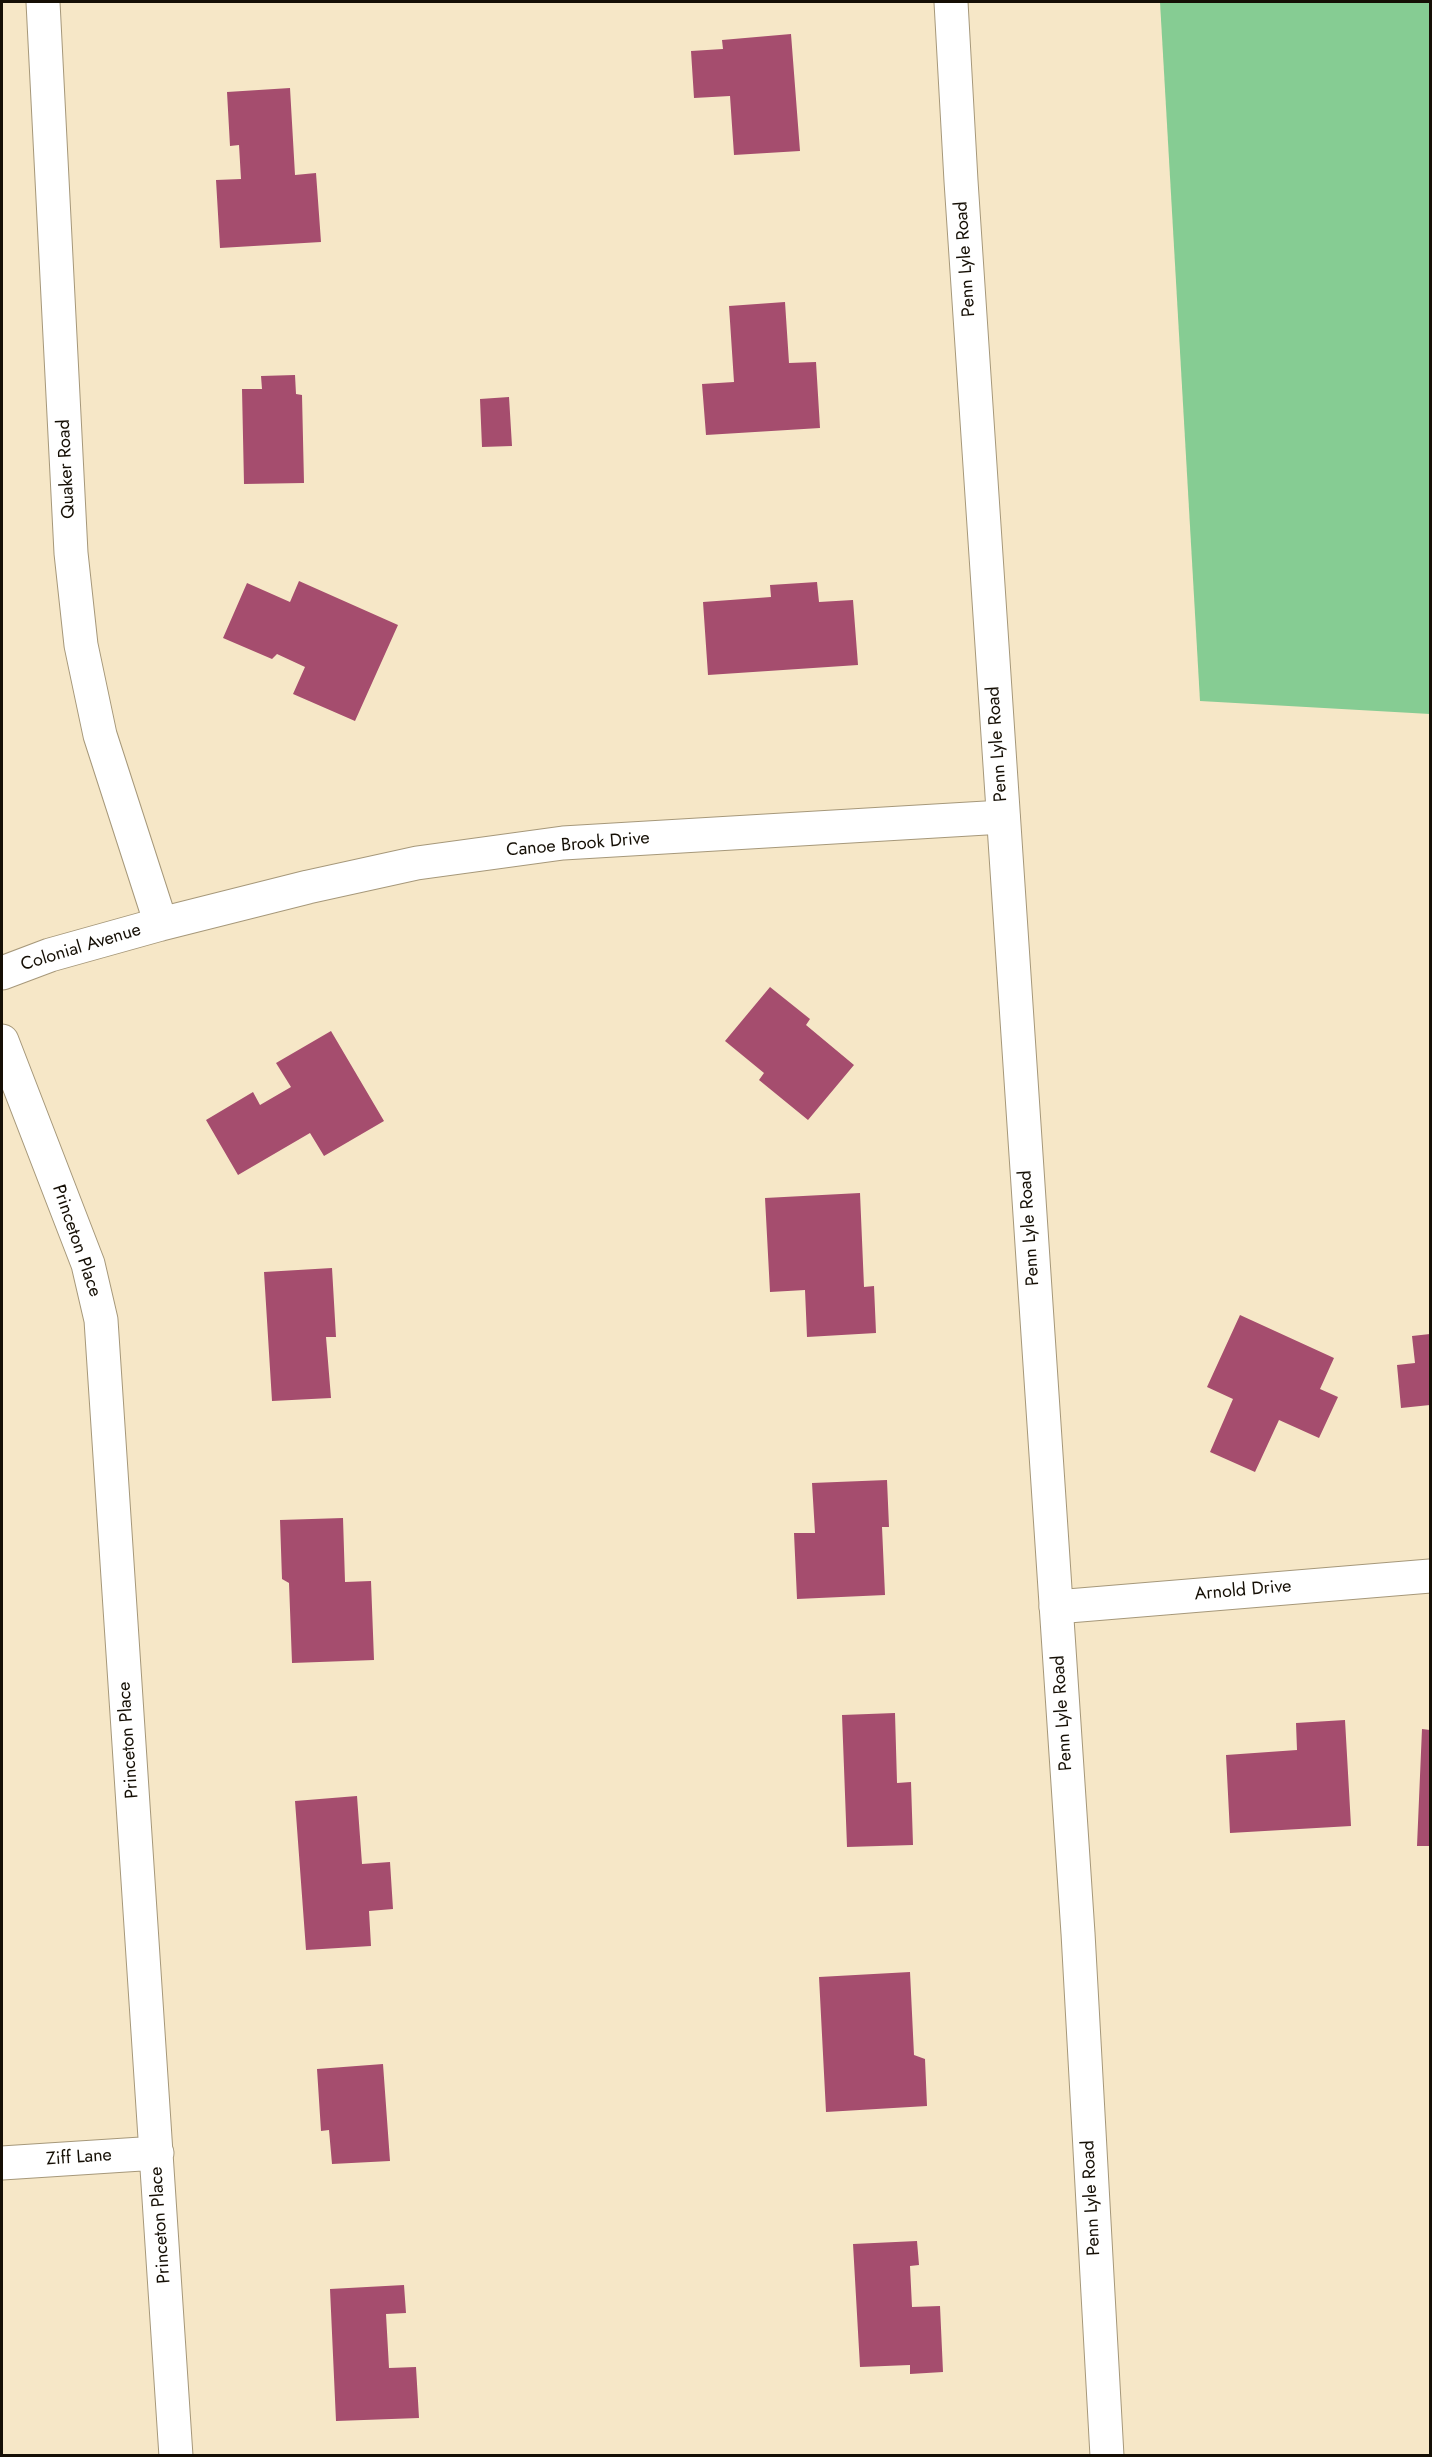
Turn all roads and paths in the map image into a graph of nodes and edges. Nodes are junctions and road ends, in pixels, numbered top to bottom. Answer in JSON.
{"nodes":[{"id":1,"x":43,"y":2,"type":"edge"},
{"id":2,"x":951,"y":2,"type":"edge"},
{"id":3,"x":1003,"y":817,"type":"junction"},
{"id":4,"x":161,"y":924,"type":"junction"},
{"id":5,"x":2,"y":973,"type":"edge"},
{"id":6,"x":2,"y":1041,"type":"edge"},
{"id":7,"x":1431,"y":1576,"type":"edge"},
{"id":8,"x":1056,"y":1607,"type":"junction"},
{"id":9,"x":157,"y":2153,"type":"junction"},
{"id":10,"x":2,"y":2163,"type":"edge"},
{"id":11,"x":176,"y":2456,"type":"edge"},
{"id":12,"x":1107,"y":2456,"type":"edge"}],
"edges":[{"from":1,"to":4,"type":"street","name":"Quaker Road"},
{"from":2,"to":3,"type":"street","name":"Penn Lyle Road"},
{"from":3,"to":4,"type":"street","name":"Canoe Brook Drive"},
{"from":3,"to":8,"type":"street","name":"Penn Lyle Road"},
{"from":4,"to":5,"type":"street","name":"Colonial Avenue"},
{"from":6,"to":9,"type":"street","name":"Princeton Place"},
{"from":7,"to":8,"type":"street","name":"Arnold Drive"},
{"from":8,"to":12,"type":"street","name":"Penn Lyle Road"},
{"from":9,"to":10,"type":"street","name":"Ziff Lane"},
{"from":9,"to":11,"type":"street","name":"Princeton Place"}]}
